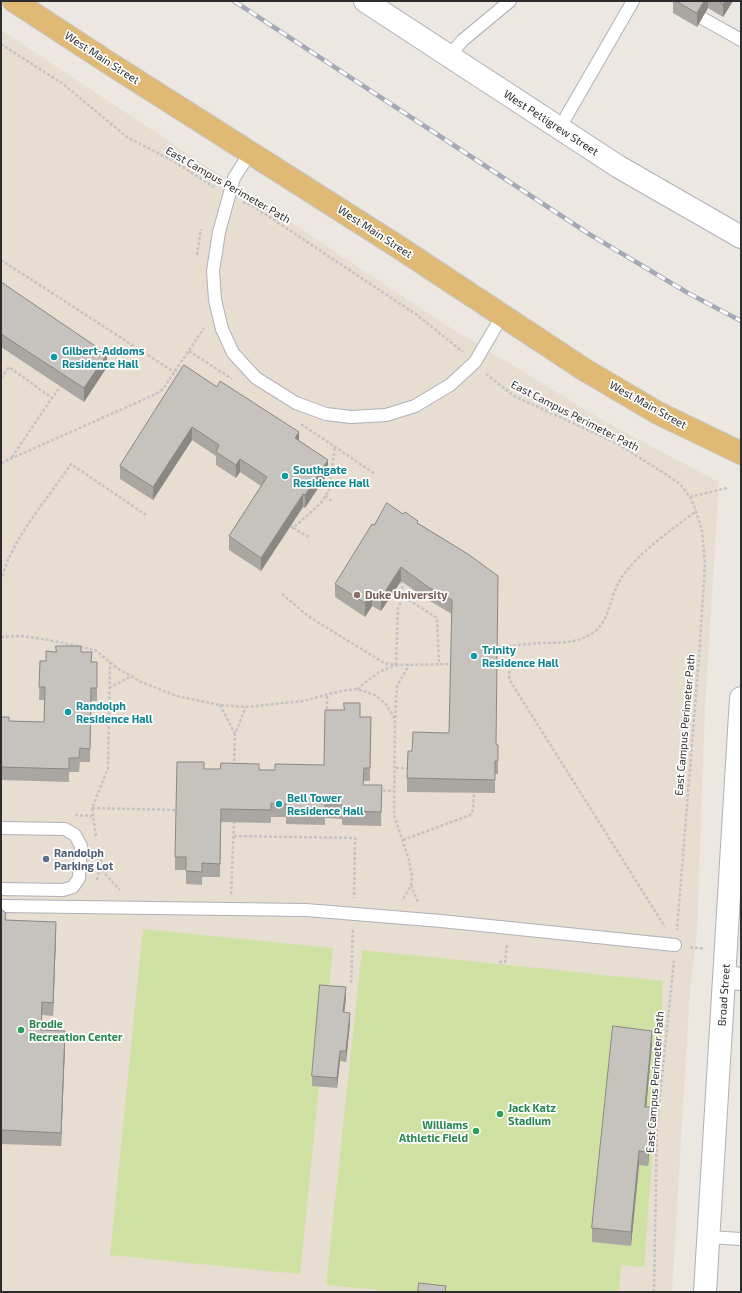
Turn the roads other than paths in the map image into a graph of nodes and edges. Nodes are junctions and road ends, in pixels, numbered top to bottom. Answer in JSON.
{"nodes":[{"id":1,"x":14,"y":1,"type":"edge"},
{"id":2,"x":365,"y":1,"type":"edge"},
{"id":3,"x":510,"y":1,"type":"edge"},
{"id":4,"x":633,"y":1,"type":"edge"},
{"id":5,"x":702,"y":18,"type":"edge"},
{"id":6,"x":741,"y":40,"type":"edge"},
{"id":7,"x":449,"y":56,"type":"junction"},
{"id":8,"x":559,"y":129,"type":"junction"},
{"id":9,"x":250,"y":153,"type":"junction"},
{"id":10,"x":741,"y":237,"type":"edge"},
{"id":11,"x":502,"y":316,"type":"junction"},
{"id":12,"x":741,"y":453,"type":"edge"},
{"id":13,"x":741,"y":698,"type":"edge"},
{"id":14,"x":1,"y":828,"type":"edge"},
{"id":15,"x":1,"y":889,"type":"edge"},
{"id":16,"x":1,"y":906,"type":"edge"},
{"id":17,"x":675,"y":945,"type":"road end"},
{"id":18,"x":733,"y":978,"type":"edge"},
{"id":19,"x":708,"y":1237,"type":"junction"},
{"id":20,"x":741,"y":1239,"type":"edge"},
{"id":21,"x":705,"y":1292,"type":"edge"}],
"edges":[{"from":1,"to":9,"type":"main road","name":"West Main Street"},
{"from":2,"to":7,"type":"street","name":"West Pettigrew Street"},
{"from":3,"to":7,"type":"lane"},
{"from":4,"to":8,"type":"lane"},
{"from":5,"to":6,"type":"lane"},
{"from":7,"to":8,"type":"street","name":"West Pettigrew Street"},
{"from":8,"to":10,"type":"street","name":"West Pettigrew Street"},
{"from":9,"to":11,"type":"main road","name":"West Main Street"},
{"from":9,"to":11,"type":"lane"},
{"from":11,"to":12,"type":"main road","name":"West Main Street"},
{"from":13,"to":18,"type":"street","name":"Broad Street"},
{"from":14,"to":15,"type":"lane"},
{"from":16,"to":17,"type":"lane"},
{"from":18,"to":19,"type":"street","name":"Broad Street"},
{"from":19,"to":20,"type":"lane"},
{"from":19,"to":21,"type":"street","name":"Broad Street"}]}
